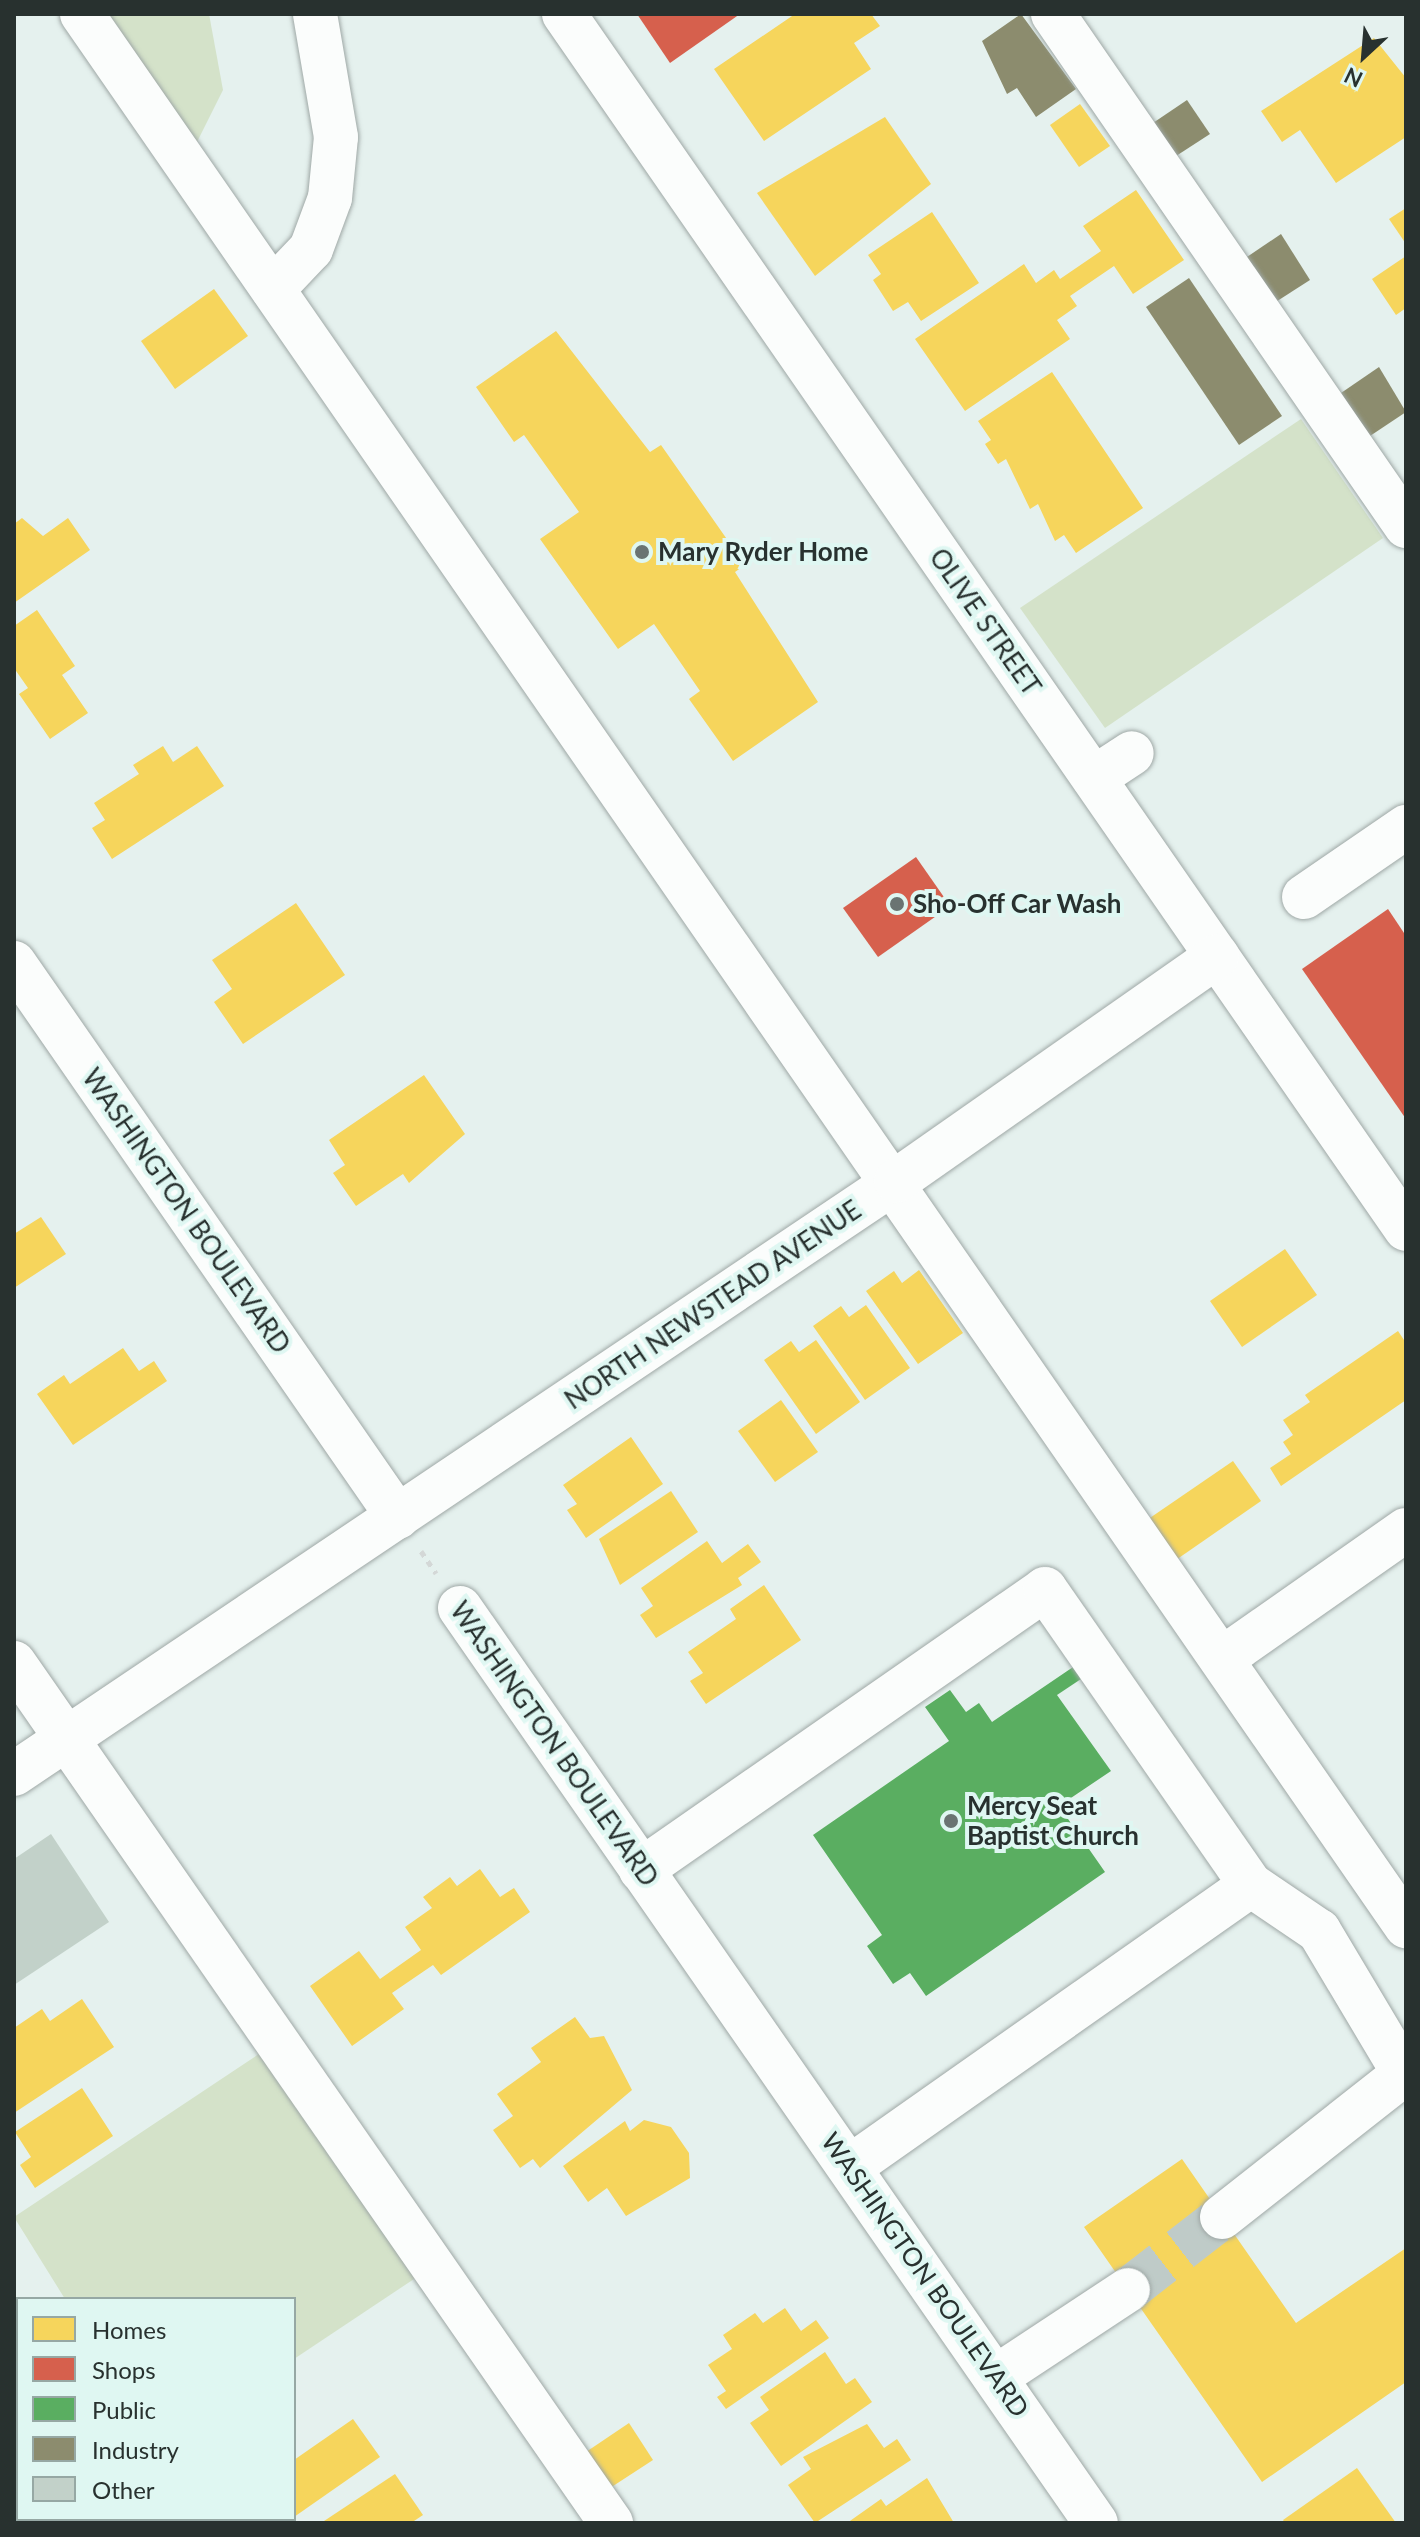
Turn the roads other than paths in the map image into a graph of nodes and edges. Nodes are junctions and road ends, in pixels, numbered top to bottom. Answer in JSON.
{"nodes":[{"id":1,"x":82,"y":14,"type":"edge"},
{"id":2,"x":315,"y":14,"type":"edge"},
{"id":3,"x":564,"y":14,"type":"edge"},
{"id":4,"x":1053,"y":14,"type":"edge"},
{"id":5,"x":273,"y":289,"type":"junction"},
{"id":6,"x":1406,"y":526,"type":"edge"},
{"id":7,"x":1132,"y":753,"type":"dead end"},
{"id":8,"x":1094,"y":778,"type":"junction"},
{"id":9,"x":1406,"y":827,"type":"edge"},
{"id":10,"x":1304,"y":897,"type":"dead end"},
{"id":11,"x":1217,"y":956,"type":"junction"},
{"id":12,"x":14,"y":963,"type":"edge"},
{"id":13,"x":896,"y":1181,"type":"junction"},
{"id":14,"x":1406,"y":1229,"type":"edge"},
{"id":15,"x":398,"y":1517,"type":"junction"},
{"id":16,"x":1406,"y":1530,"type":"edge"},
{"id":17,"x":460,"y":1608,"type":"road end"},
{"id":18,"x":1223,"y":1658,"type":"junction"},
{"id":19,"x":14,"y":1663,"type":"edge"},
{"id":20,"x":66,"y":1738,"type":"junction"},
{"id":21,"x":14,"y":1774,"type":"edge"},
{"id":22,"x":641,"y":1870,"type":"junction"},
{"id":23,"x":1251,"y":1885,"type":"junction"},
{"id":24,"x":1406,"y":1926,"type":"edge"},
{"id":25,"x":1405,"y":2075,"type":"edge"},
{"id":26,"x":851,"y":2166,"type":"junction"},
{"id":27,"x":1222,"y":2217,"type":"tunnel mouth"},
{"id":28,"x":1128,"y":2290,"type":"tunnel mouth"},
{"id":29,"x":996,"y":2377,"type":"junction"},
{"id":30,"x":611,"y":2523,"type":"edge"},
{"id":31,"x":1096,"y":2523,"type":"edge"}],
"edges":[{"from":1,"to":5,"type":"street"},
{"from":2,"to":5,"type":"street"},
{"from":3,"to":8,"type":"street","name":"OLIVE STREET"},
{"from":4,"to":6,"type":"street"},
{"from":5,"to":13,"type":"street"},
{"from":7,"to":8,"type":"street"},
{"from":8,"to":11,"type":"street","name":"OLIVE STREET"},
{"from":9,"to":10,"type":"street"},
{"from":11,"to":13,"type":"street","name":"NORTH NEWSTEAD AVENUE"},
{"from":11,"to":14,"type":"street","name":"OLIVE STREET"},
{"from":12,"to":15,"type":"street","name":"WASHINGTON BOULEVARD"},
{"from":13,"to":15,"type":"street","name":"NORTH NEWSTEAD AVENUE"},
{"from":13,"to":18,"type":"street"},
{"from":15,"to":20,"type":"street","name":"NORTH NEWSTEAD AVENUE"},
{"from":16,"to":18,"type":"street"},
{"from":17,"to":22,"type":"street","name":"WASHINGTON BOULEVARD"},
{"from":18,"to":24,"type":"street"},
{"from":19,"to":20,"type":"street"},
{"from":20,"to":21,"type":"street","name":"NORTH NEWSTEAD AVENUE"},
{"from":20,"to":30,"type":"street"},
{"from":22,"to":23,"type":"street"},
{"from":22,"to":26,"type":"street","name":"WASHINGTON BOULEVARD"},
{"from":23,"to":25,"type":"street"},
{"from":23,"to":26,"type":"street"},
{"from":25,"to":27,"type":"street"},
{"from":26,"to":29,"type":"street","name":"WASHINGTON BOULEVARD"},
{"from":28,"to":29,"type":"street"},
{"from":29,"to":31,"type":"street","name":"WASHINGTON BOULEVARD"}]}
